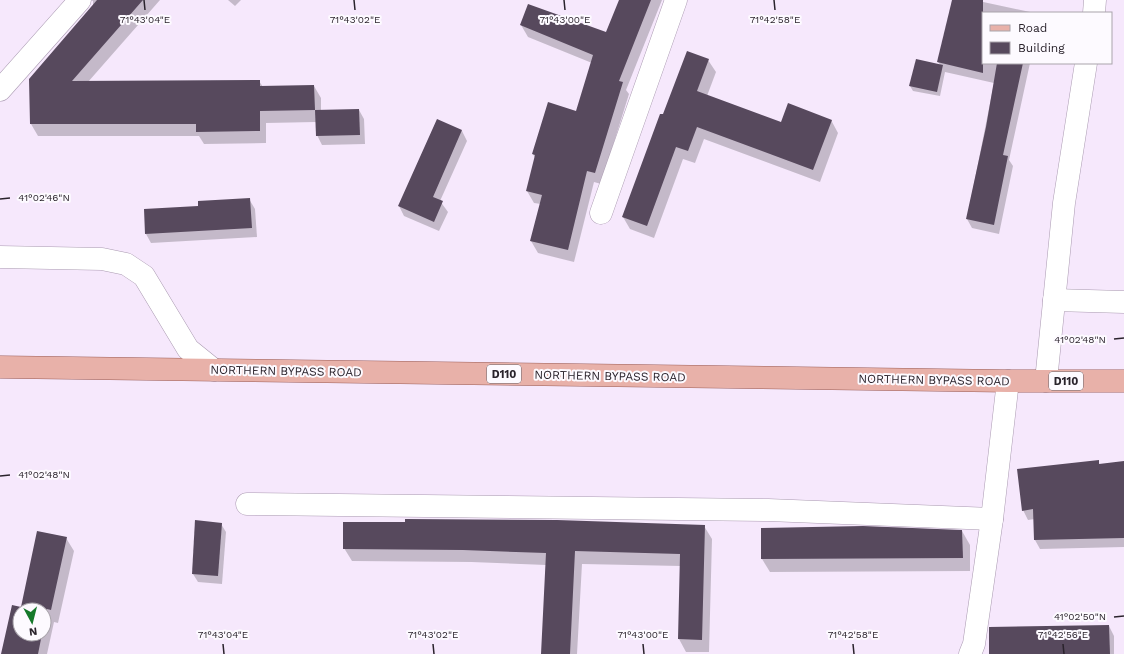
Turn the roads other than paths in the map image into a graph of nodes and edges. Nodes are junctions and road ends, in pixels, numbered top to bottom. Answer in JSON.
{"nodes":[{"id":1,"x":80,"y":0,"type":"edge"},
{"id":2,"x":676,"y":0,"type":"edge"},
{"id":3,"x":1095,"y":0,"type":"edge"},
{"id":4,"x":1094,"y":12,"type":"edge"},
{"id":5,"x":1086,"y":64,"type":"edge"},
{"id":6,"x":0,"y":90,"type":"edge"},
{"id":7,"x":601,"y":213,"type":"dead end"},
{"id":8,"x":0,"y":257,"type":"edge"},
{"id":9,"x":1054,"y":300,"type":"junction"},
{"id":10,"x":1124,"y":302,"type":"edge"},
{"id":11,"x":0,"y":366,"type":"edge"},
{"id":12,"x":214,"y":370,"type":"junction"},
{"id":13,"x":1046,"y":381,"type":"junction"},
{"id":14,"x":1124,"y":381,"type":"edge"},
{"id":15,"x":1008,"y":382,"type":"junction"},
{"id":16,"x":247,"y":504,"type":"dead end"},
{"id":17,"x":992,"y":519,"type":"junction"},
{"id":18,"x":970,"y":654,"type":"edge"}],
"edges":[{"from":1,"to":6,"type":"street"},
{"from":2,"to":7,"type":"street"},
{"from":3,"to":4,"type":"street"},
{"from":5,"to":9,"type":"street"},
{"from":8,"to":12,"type":"street"},
{"from":9,"to":10,"type":"street"},
{"from":9,"to":13,"type":"street"},
{"from":11,"to":12,"type":"main road","name":"NORTHERN BYPASS ROAD","number":"D110"},
{"from":12,"to":15,"type":"main road","name":"NORTHERN BYPASS ROAD","number":"D110"},
{"from":13,"to":14,"type":"main road","name":"NORTHERN BYPASS ROAD","number":"D110"},
{"from":13,"to":15,"type":"main road","name":"NORTHERN BYPASS ROAD","number":"D110"},
{"from":15,"to":17,"type":"street"},
{"from":16,"to":17,"type":"street"},
{"from":17,"to":18,"type":"street"}]}
